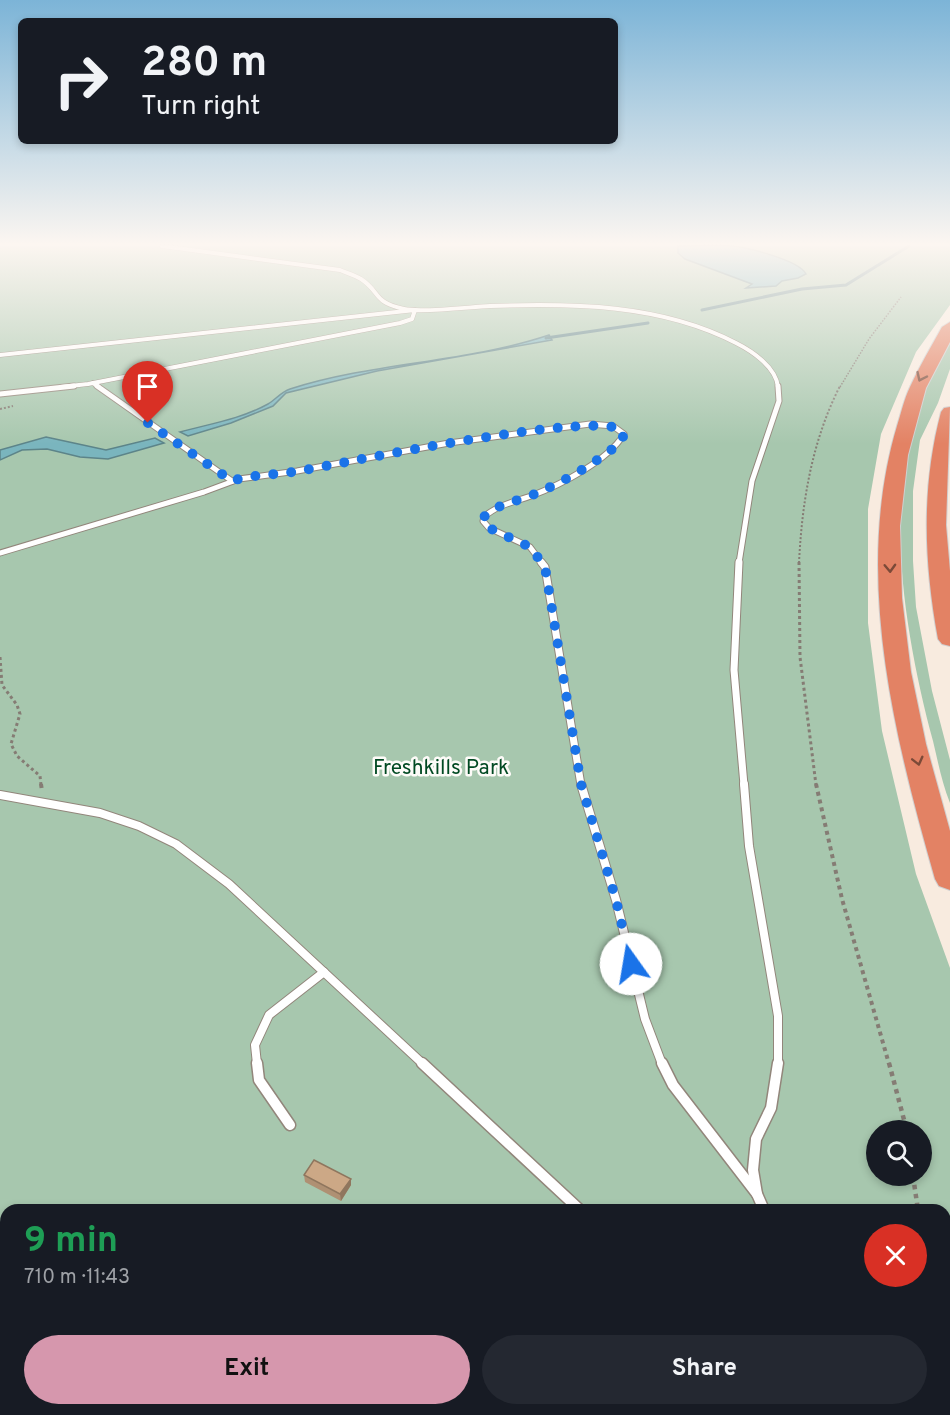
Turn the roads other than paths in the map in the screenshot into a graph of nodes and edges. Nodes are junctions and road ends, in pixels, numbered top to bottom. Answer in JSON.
{"nodes":[{"id":1,"x":398,"y":312,"type":"edge"},
{"id":2,"x":414,"y":312,"type":"edge"},
{"id":3,"x":641,"y":312,"type":"edge"},
{"id":4,"x":950,"y":327,"type":"edge"},
{"id":5,"x":0,"y":355,"type":"edge"},
{"id":6,"x":93,"y":383,"type":"junction"},
{"id":7,"x":0,"y":394,"type":"edge"},
{"id":8,"x":950,"y":412,"type":"edge"},
{"id":9,"x":950,"y":466,"type":"edge"},
{"id":10,"x":232,"y":481,"type":"junction"},
{"id":11,"x":935,"y":528,"type":"junction"},
{"id":12,"x":0,"y":553,"type":"edge"},
{"id":13,"x":950,"y":639,"type":"edge"},
{"id":14,"x":0,"y":795,"type":"edge"},
{"id":15,"x":950,"y":879,"type":"edge"},
{"id":16,"x":324,"y":972,"type":"junction"},
{"id":17,"x":290,"y":1125,"type":"dead end"},
{"id":18,"x":757,"y":1194,"type":"junction"},
{"id":19,"x":574,"y":1204,"type":"edge"},
{"id":20,"x":761,"y":1204,"type":"edge"}],
"edges":[{"from":1,"to":5,"type":"lane"},
{"from":2,"to":6,"type":"lane"},
{"from":3,"to":18,"type":"lane"},
{"from":4,"to":15,"type":"highway","one_way":true},
{"from":6,"to":7,"type":"lane"},
{"from":6,"to":10,"type":"lane"},
{"from":8,"to":11,"type":"highway"},
{"from":9,"to":11,"type":"highway"},
{"from":10,"to":12,"type":"lane"},
{"from":10,"to":18,"type":"lane"},
{"from":11,"to":13,"type":"highway"},
{"from":14,"to":16,"type":"lane"},
{"from":16,"to":17,"type":"lane"},
{"from":16,"to":19,"type":"lane"},
{"from":18,"to":20,"type":"lane"}]}
